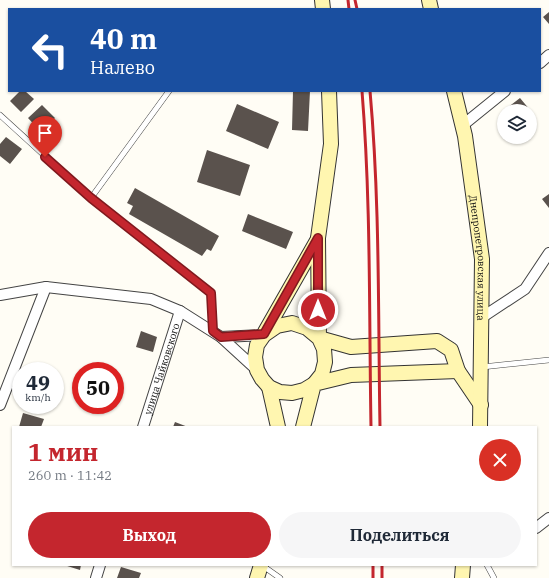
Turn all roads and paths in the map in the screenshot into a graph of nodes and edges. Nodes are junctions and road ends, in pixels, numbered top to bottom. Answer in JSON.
{"nodes":[{"id":1,"x":549,"y":55,"type":"edge"},
{"id":2,"x":541,"y":61,"type":"edge"},
{"id":3,"x":168,"y":92,"type":"edge"},
{"id":4,"x":329,"y":92,"type":"edge"},
{"id":5,"x":454,"y":92,"type":"edge"},
{"id":6,"x":504,"y":92,"type":"edge"},
{"id":7,"x":0,"y":115,"type":"edge"},
{"id":8,"x":463,"y":125,"type":"junction"},
{"id":9,"x":91,"y":198,"type":"junction"},
{"id":10,"x":318,"y":238,"type":"junction"},
{"id":11,"x":549,"y":253,"type":"edge"},
{"id":12,"x":46,"y":286,"type":"junction"},
{"id":13,"x":0,"y":295,"type":"edge"},
{"id":14,"x":180,"y":311,"type":"junction"},
{"id":15,"x":481,"y":318,"type":"junction"},
{"id":16,"x":217,"y":334,"type":"junction"},
{"id":17,"x":264,"y":334,"type":"junction"},
{"id":18,"x":319,"y":338,"type":"junction"},
{"id":19,"x":549,"y":360,"type":"edge"},
{"id":20,"x":481,"y":367,"type":"junction"},
{"id":21,"x":257,"y":370,"type":"junction"},
{"id":22,"x":458,"y":371,"type":"junction"},
{"id":23,"x":314,"y":384,"type":"junction"},
{"id":24,"x":269,"y":387,"type":"junction"},
{"id":25,"x":0,"y":405,"type":"edge"},
{"id":26,"x":481,"y":405,"type":"junction"},
{"id":27,"x":143,"y":426,"type":"edge"},
{"id":28,"x":278,"y":426,"type":"edge"},
{"id":29,"x":303,"y":426,"type":"edge"},
{"id":30,"x":480,"y":426,"type":"edge"},
{"id":31,"x":549,"y":518,"type":"edge"},
{"id":32,"x":537,"y":527,"type":"edge"},
{"id":33,"x":100,"y":566,"type":"edge"},
{"id":34,"x":261,"y":566,"type":"edge"},
{"id":35,"x":262,"y":566,"type":"edge"},
{"id":36,"x":463,"y":566,"type":"edge"},
{"id":37,"x":488,"y":566,"type":"edge"},
{"id":38,"x":96,"y":578,"type":"edge"},
{"id":39,"x":257,"y":578,"type":"edge"},
{"id":40,"x":280,"y":578,"type":"edge"},
{"id":41,"x":462,"y":578,"type":"edge"},
{"id":42,"x":494,"y":578,"type":"edge"}],
"edges":[{"from":1,"to":2,"type":"street"},
{"from":3,"to":9,"type":"lane"},
{"from":4,"to":10,"type":"main road"},
{"from":5,"to":8,"type":"main road","name":"Днепропетровская улица"},
{"from":6,"to":8,"type":"street"},
{"from":7,"to":9,"type":"lane"},
{"from":8,"to":15,"type":"main road","name":"Днепропетровская улица"},
{"from":9,"to":16,"type":"lane"},
{"from":10,"to":17,"type":"main road"},
{"from":10,"to":18,"type":"main road"},
{"from":11,"to":15,"type":"street"},
{"from":12,"to":13,"type":"street"},
{"from":12,"to":14,"type":"street"},
{"from":12,"to":25,"type":"street"},
{"from":14,"to":16,"type":"street"},
{"from":14,"to":27,"type":"street","name":"улица Чайковского"},
{"from":15,"to":20,"type":"main road","name":"Днепропетровская улица"},
{"from":16,"to":17,"type":"street"},
{"from":16,"to":21,"type":"street"},
{"from":17,"to":18,"type":"main road"},
{"from":17,"to":21,"type":"main road"},
{"from":18,"to":22,"type":"main road"},
{"from":18,"to":23,"type":"main road"},
{"from":19,"to":20,"type":"lane"},
{"from":20,"to":26,"type":"main road","name":"Днепропетровская улица"},
{"from":21,"to":24,"type":"main road"},
{"from":22,"to":23,"type":"main road"},
{"from":22,"to":26,"type":"main road"},
{"from":23,"to":24,"type":"main road"},
{"from":23,"to":29,"type":"main road"},
{"from":24,"to":28,"type":"main road"},
{"from":26,"to":30,"type":"main road","name":"Днепропетровская улица"},
{"from":31,"to":32,"type":"street"},
{"from":33,"to":38,"type":"street"},
{"from":34,"to":39,"type":"main road"},
{"from":35,"to":40,"type":"lane"},
{"from":36,"to":41,"type":"main road"},
{"from":37,"to":42,"type":"lane"}]}
